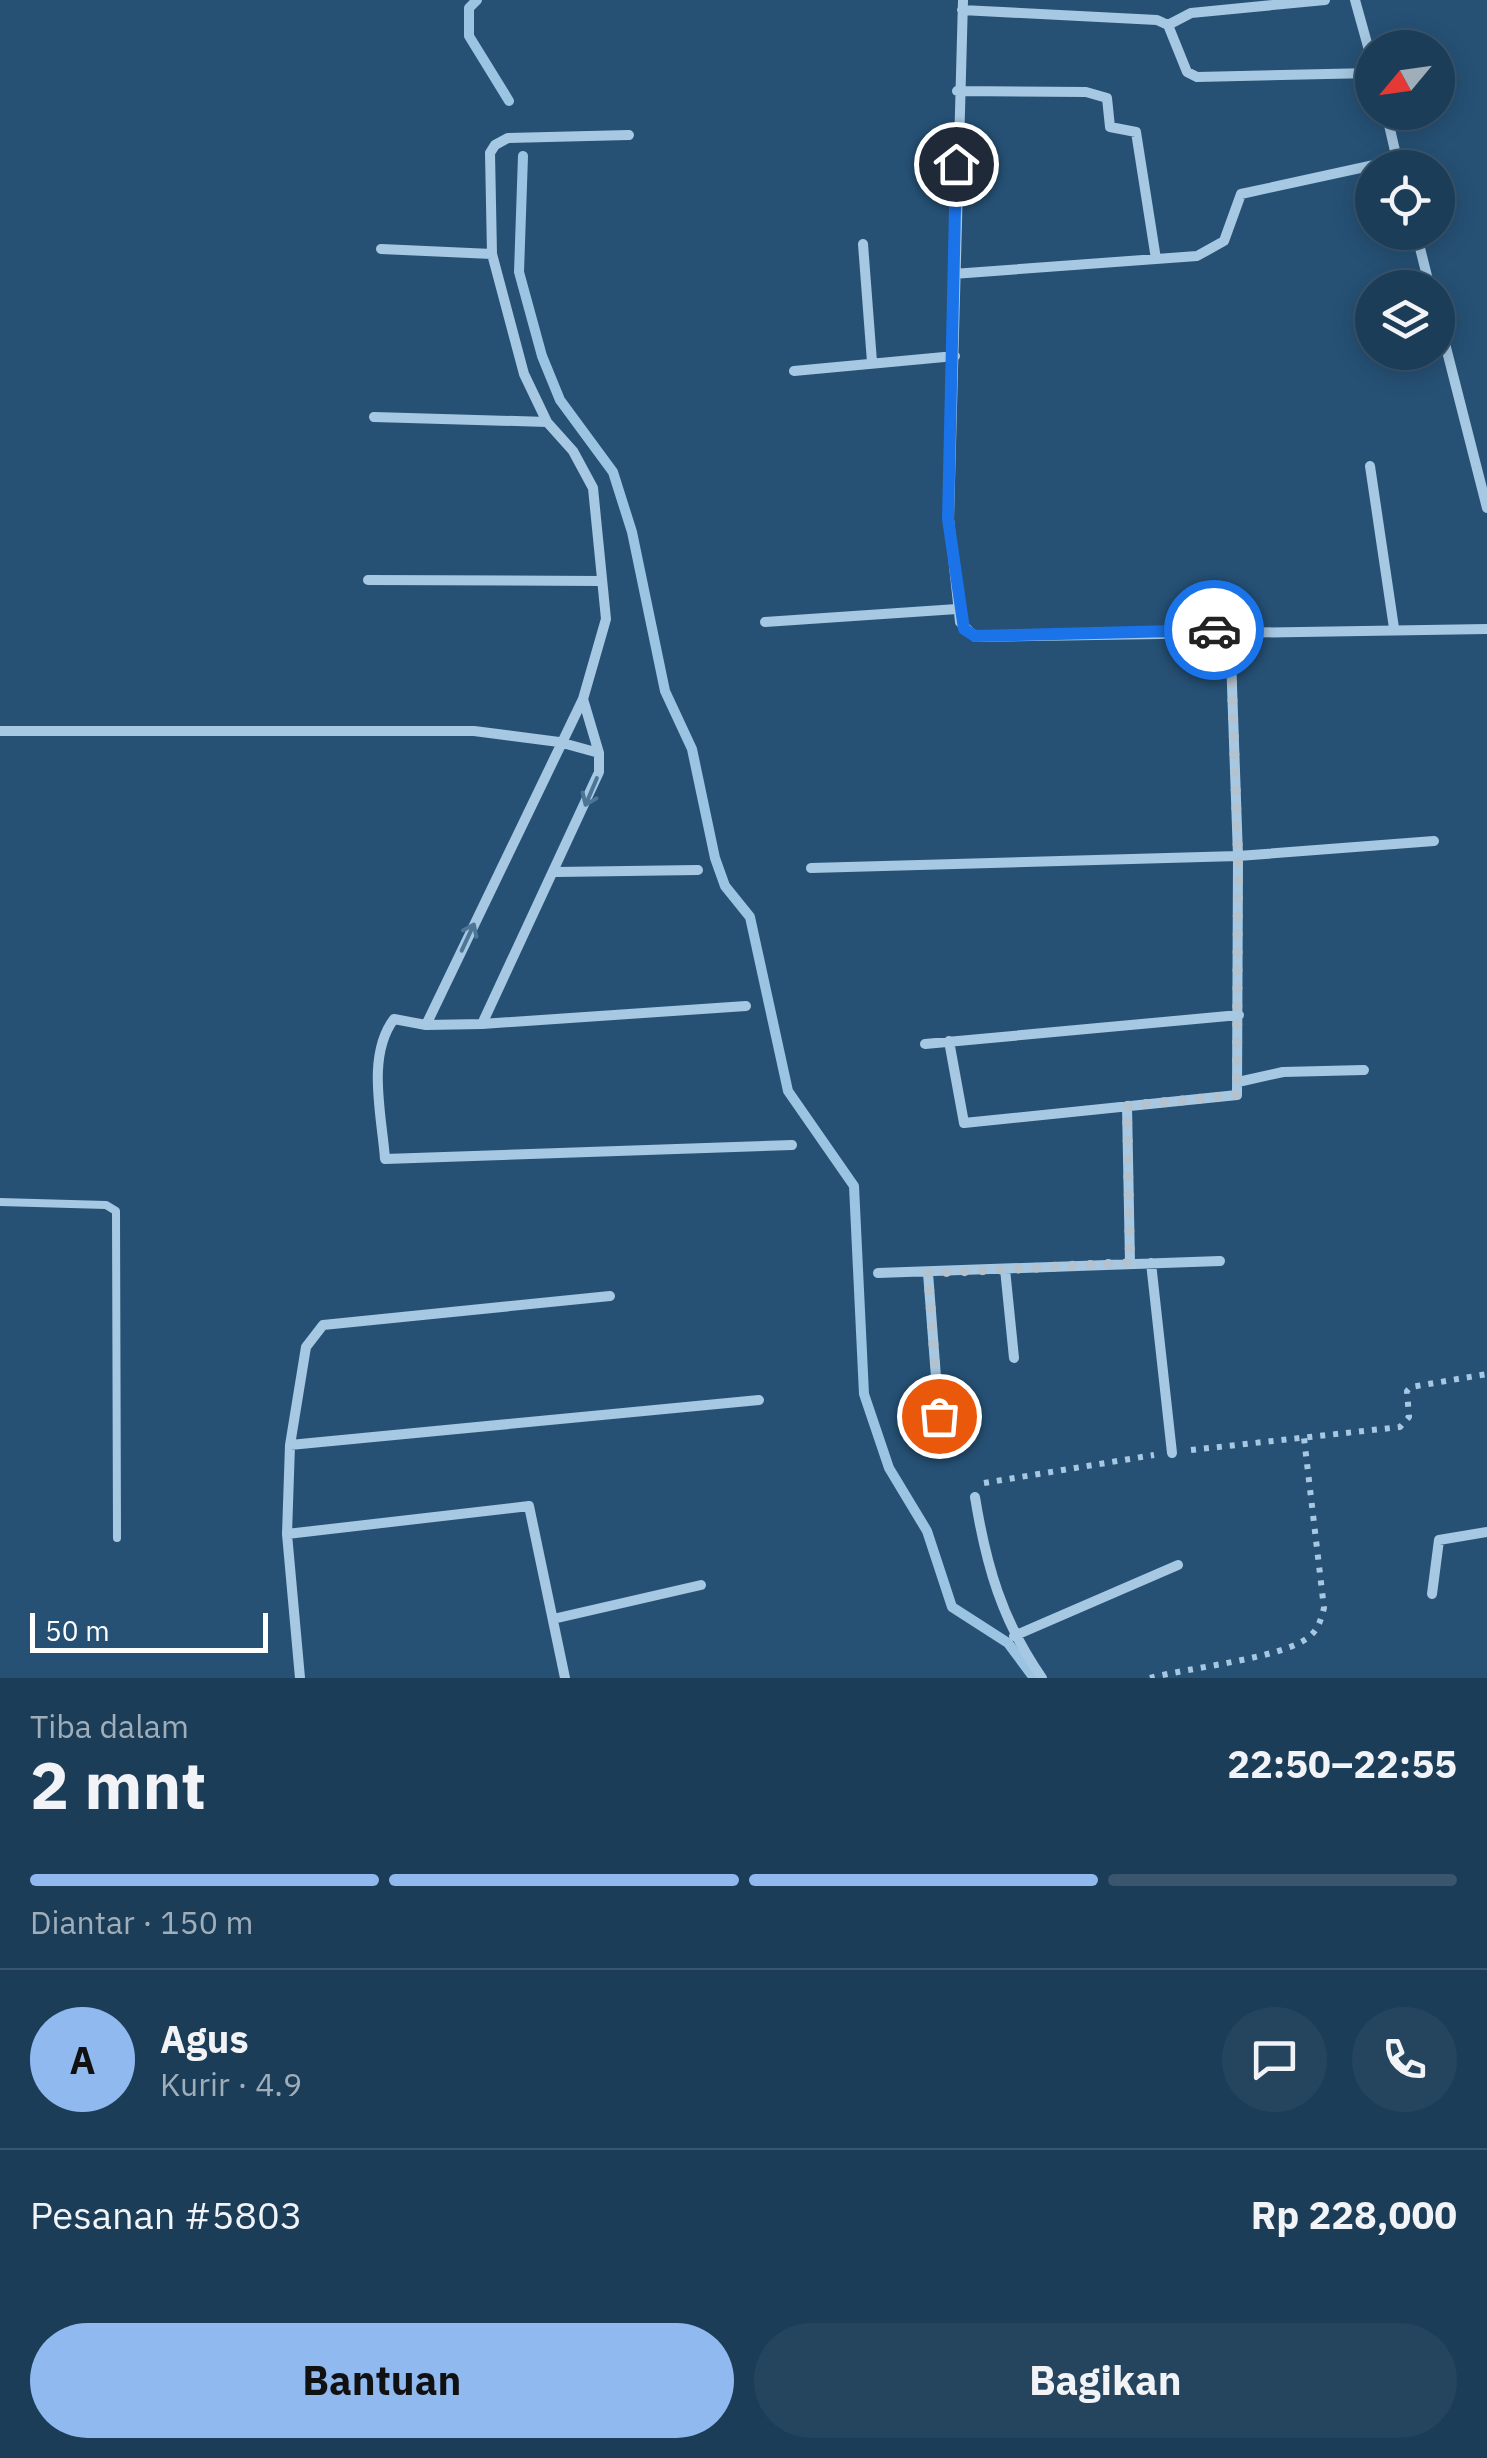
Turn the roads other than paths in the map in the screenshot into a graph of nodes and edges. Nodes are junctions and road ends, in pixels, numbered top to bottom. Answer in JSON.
{"nodes":[{"id":1,"x":1326,"y":0,"type":"edge"},
{"id":2,"x":1354,"y":0,"type":"edge"},
{"id":3,"x":963,"y":5,"type":"edge"},
{"id":4,"x":1168,"y":25,"type":"junction"},
{"id":5,"x":1363,"y":30,"type":"edge"},
{"id":6,"x":1355,"y":73,"type":"edge"},
{"id":7,"x":957,"y":91,"type":"junction"},
{"id":8,"x":629,"y":135,"type":"dead end"},
{"id":9,"x":1355,"y":172,"type":"edge"},
{"id":10,"x":863,"y":244,"type":"dead end"},
{"id":11,"x":381,"y":248,"type":"dead end"},
{"id":12,"x":492,"y":254,"type":"junction"},
{"id":13,"x":1156,"y":259,"type":"junction"},
{"id":14,"x":953,"y":274,"type":"junction"},
{"id":15,"x":955,"y":356,"type":"junction"},
{"id":16,"x":872,"y":362,"type":"junction"},
{"id":17,"x":1452,"y":370,"type":"edge"},
{"id":18,"x":794,"y":371,"type":"dead end"},
{"id":19,"x":374,"y":418,"type":"dead end"},
{"id":20,"x":547,"y":422,"type":"junction"},
{"id":21,"x":1370,"y":466,"type":"dead end"},
{"id":22,"x":1487,"y":508,"type":"edge"},
{"id":23,"x":368,"y":580,"type":"dead end"},
{"id":24,"x":601,"y":581,"type":"junction"},
{"id":25,"x":958,"y":608,"type":"junction"},
{"id":26,"x":765,"y":622,"type":"dead end"},
{"id":27,"x":1394,"y":628,"type":"junction"},
{"id":28,"x":1230,"y":629,"type":"junction"},
{"id":29,"x":1487,"y":629,"type":"edge"},
{"id":30,"x":583,"y":699,"type":"junction"},
{"id":31,"x":0,"y":731,"type":"edge"},
{"id":32,"x":559,"y":742,"type":"junction"},
{"id":33,"x":599,"y":753,"type":"junction"},
{"id":34,"x":1434,"y":841,"type":"dead end"},
{"id":35,"x":1238,"y":856,"type":"junction"},
{"id":36,"x":811,"y":868,"type":"dead end"},
{"id":37,"x":698,"y":870,"type":"dead end"},
{"id":38,"x":556,"y":872,"type":"junction"},
{"id":39,"x":746,"y":1006,"type":"dead end"},
{"id":40,"x":1239,"y":1014,"type":"junction"},
{"id":41,"x":482,"y":1024,"type":"junction"},
{"id":42,"x":426,"y":1025,"type":"junction"},
{"id":43,"x":949,"y":1042,"type":"junction"},
{"id":44,"x":925,"y":1044,"type":"dead end"},
{"id":45,"x":1364,"y":1070,"type":"dead end"},
{"id":46,"x":1238,"y":1082,"type":"junction"},
{"id":47,"x":1127,"y":1106,"type":"junction"},
{"id":48,"x":792,"y":1145,"type":"dead end"},
{"id":49,"x":0,"y":1202,"type":"edge"},
{"id":50,"x":1220,"y":1260,"type":"dead end"},
{"id":51,"x":1151,"y":1262,"type":"junction"},
{"id":52,"x":1130,"y":1263,"type":"junction"},
{"id":53,"x":1006,"y":1269,"type":"junction"},
{"id":54,"x":878,"y":1273,"type":"dead end"},
{"id":55,"x":928,"y":1273,"type":"junction"},
{"id":56,"x":610,"y":1296,"type":"dead end"},
{"id":57,"x":1014,"y":1358,"type":"dead end"},
{"id":58,"x":758,"y":1400,"type":"dead end"},
{"id":59,"x":939,"y":1416,"type":"dead end"},
{"id":60,"x":290,"y":1444,"type":"junction"},
{"id":61,"x":1172,"y":1452,"type":"dead end"},
{"id":62,"x":975,"y":1497,"type":"dead end"},
{"id":63,"x":1487,"y":1532,"type":"edge"},
{"id":64,"x":287,"y":1534,"type":"junction"},
{"id":65,"x":116,"y":1538,"type":"dead end"},
{"id":66,"x":1178,"y":1565,"type":"dead end"},
{"id":67,"x":701,"y":1585,"type":"dead end"},
{"id":68,"x":1432,"y":1594,"type":"dead end"},
{"id":69,"x":553,"y":1619,"type":"junction"},
{"id":70,"x":1014,"y":1636,"type":"junction"},
{"id":71,"x":300,"y":1678,"type":"edge"},
{"id":72,"x":564,"y":1678,"type":"edge"},
{"id":73,"x":1042,"y":1678,"type":"edge"}],
"edges":[{"from":1,"to":4,"type":"street"},
{"from":2,"to":5,"type":"street"},
{"from":3,"to":4,"type":"street"},
{"from":3,"to":7,"type":"street"},
{"from":4,"to":6,"type":"street"},
{"from":7,"to":13,"type":"street"},
{"from":7,"to":14,"type":"street"},
{"from":8,"to":12,"type":"street"},
{"from":9,"to":13,"type":"street"},
{"from":10,"to":16,"type":"street"},
{"from":11,"to":12,"type":"street"},
{"from":12,"to":20,"type":"street"},
{"from":13,"to":14,"type":"street"},
{"from":14,"to":15,"type":"street"},
{"from":15,"to":16,"type":"street"},
{"from":15,"to":25,"type":"street"},
{"from":16,"to":18,"type":"street"},
{"from":17,"to":22,"type":"street"},
{"from":19,"to":20,"type":"street"},
{"from":20,"to":24,"type":"street"},
{"from":21,"to":27,"type":"street"},
{"from":23,"to":24,"type":"street"},
{"from":24,"to":30,"type":"street"},
{"from":25,"to":26,"type":"street"},
{"from":25,"to":28,"type":"street"},
{"from":27,"to":28,"type":"street"},
{"from":27,"to":29,"type":"street"},
{"from":28,"to":35,"type":"street"},
{"from":30,"to":32,"type":"street"},
{"from":30,"to":33,"type":"street"},
{"from":31,"to":32,"type":"street"},
{"from":32,"to":33,"type":"street"},
{"from":42,"to":32,"type":"street","one_way":true},
{"from":33,"to":38,"type":"street","one_way":true},
{"from":34,"to":35,"type":"street"},
{"from":35,"to":36,"type":"street"},
{"from":35,"to":40,"type":"street"},
{"from":37,"to":38,"type":"street"},
{"from":38,"to":41,"type":"street"},
{"from":39,"to":41,"type":"street"},
{"from":40,"to":43,"type":"street"},
{"from":40,"to":46,"type":"street"},
{"from":41,"to":42,"type":"street"},
{"from":42,"to":48,"type":"street"},
{"from":43,"to":44,"type":"street"},
{"from":43,"to":47,"type":"street"},
{"from":45,"to":46,"type":"street"},
{"from":46,"to":47,"type":"street"},
{"from":47,"to":52,"type":"street"},
{"from":49,"to":65,"type":"lane"},
{"from":50,"to":51,"type":"street"},
{"from":51,"to":52,"type":"street"},
{"from":51,"to":61,"type":"street"},
{"from":52,"to":53,"type":"street"},
{"from":53,"to":55,"type":"street"},
{"from":53,"to":57,"type":"street"},
{"from":54,"to":55,"type":"street"},
{"from":55,"to":59,"type":"street"},
{"from":56,"to":60,"type":"street"},
{"from":58,"to":60,"type":"street"},
{"from":60,"to":64,"type":"street"},
{"from":62,"to":70,"type":"street"},
{"from":63,"to":68,"type":"street"},
{"from":64,"to":69,"type":"street"},
{"from":64,"to":71,"type":"street"},
{"from":66,"to":70,"type":"street"},
{"from":67,"to":69,"type":"street"},
{"from":69,"to":72,"type":"street"},
{"from":70,"to":73,"type":"street"}]}
